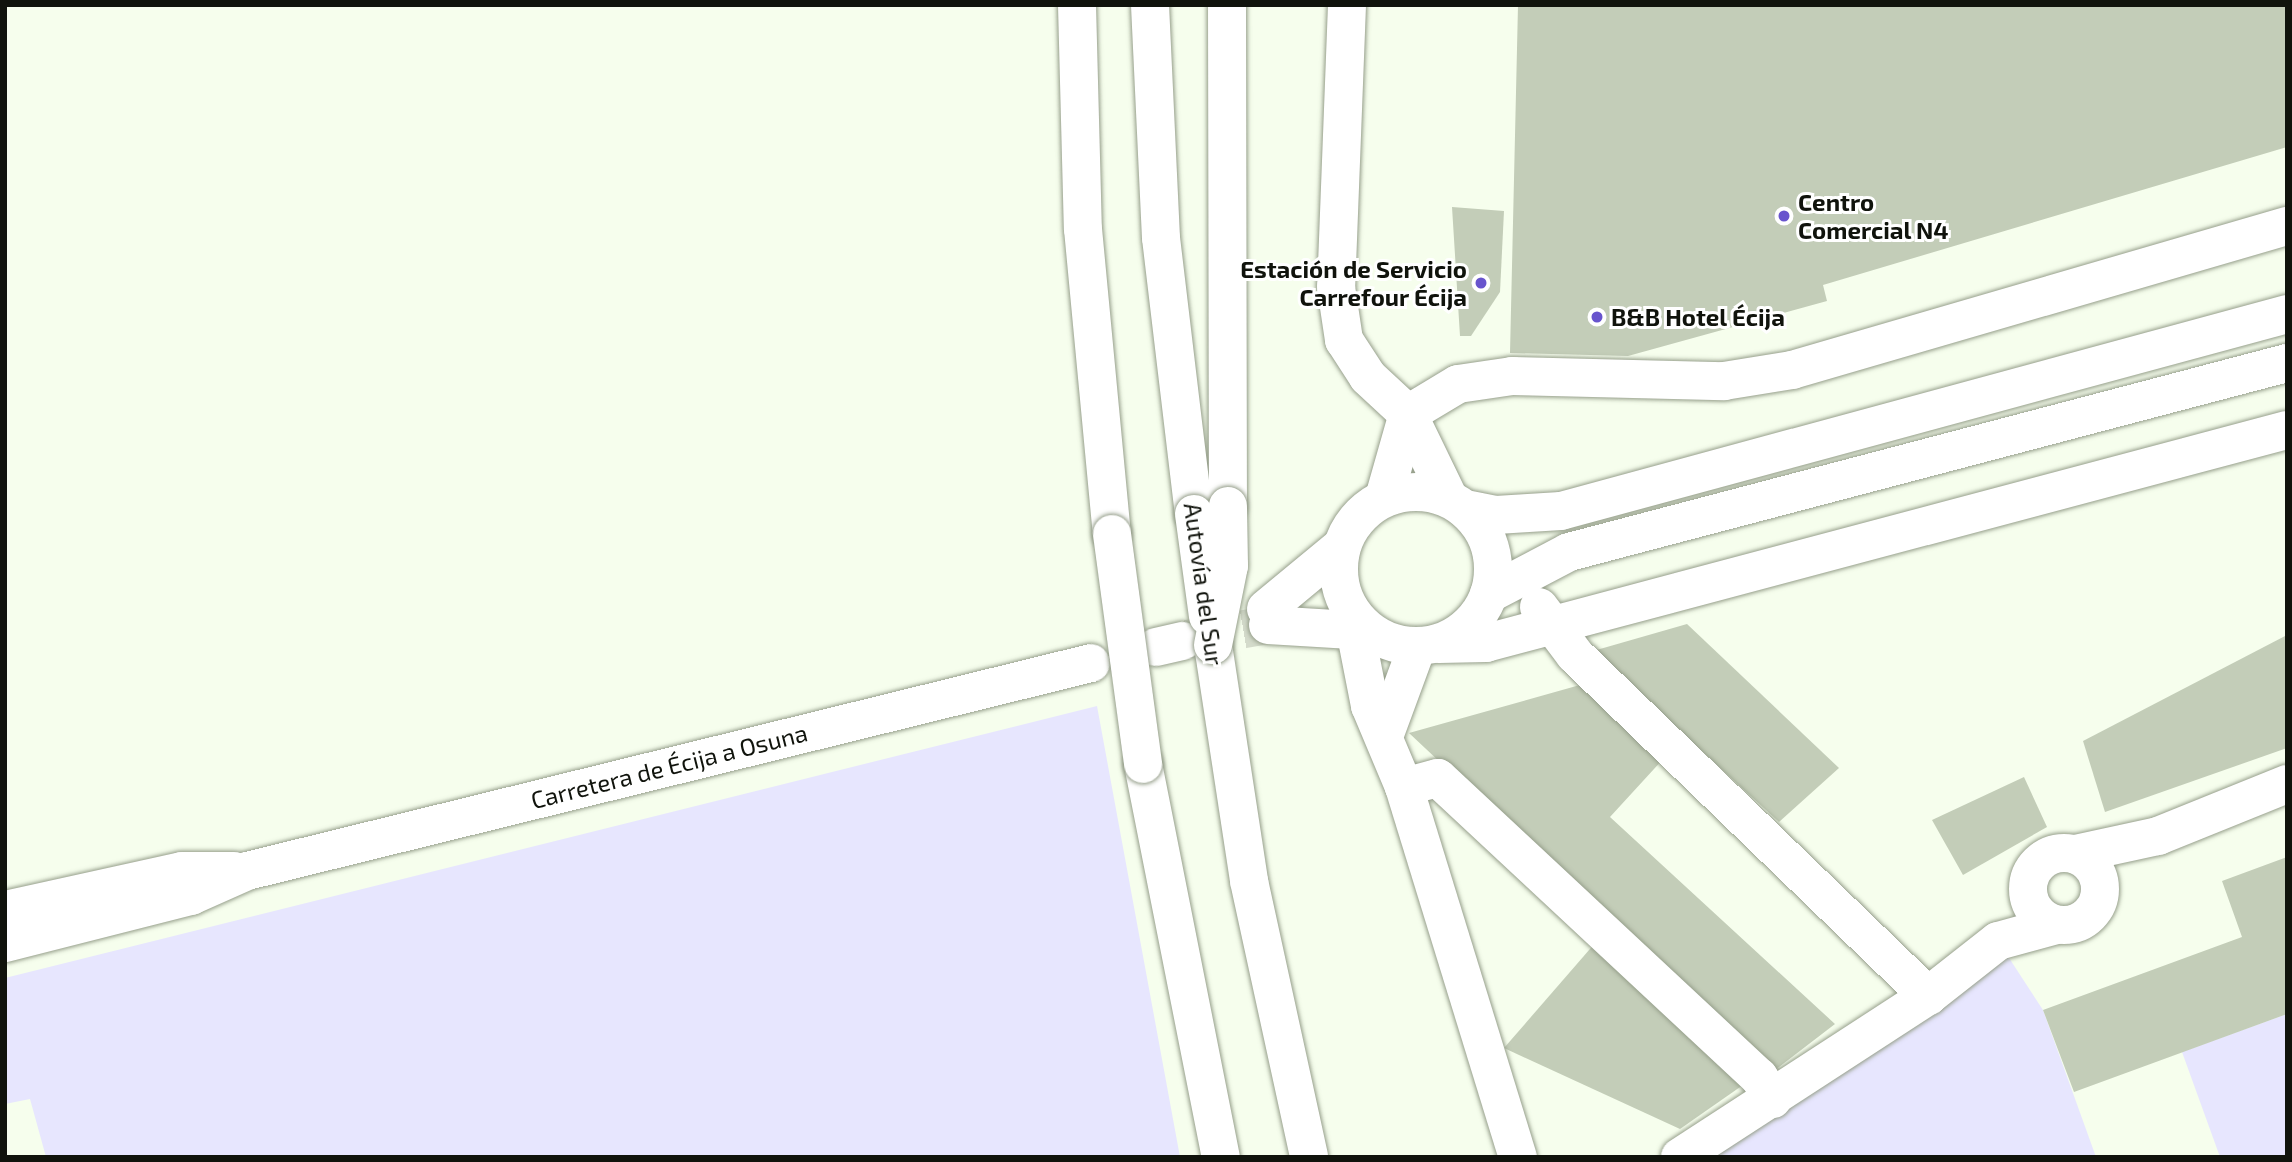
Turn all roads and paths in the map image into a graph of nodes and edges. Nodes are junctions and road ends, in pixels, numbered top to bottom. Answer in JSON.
{"nodes":[{"id":1,"x":1077,"y":5,"type":"edge"},
{"id":2,"x":1150,"y":5,"type":"edge"},
{"id":3,"x":1227,"y":5,"type":"edge"},
{"id":4,"x":1348,"y":5,"type":"edge"},
{"id":5,"x":2287,"y":226,"type":"edge"},
{"id":6,"x":2287,"y":314,"type":"edge"},
{"id":7,"x":2287,"y":363,"type":"edge"},
{"id":8,"x":1408,"y":414,"type":"junction"},
{"id":9,"x":2287,"y":430,"type":"edge"},
{"id":10,"x":1384,"y":498,"type":"junction"},
{"id":11,"x":1457,"y":504,"type":"junction"},
{"id":12,"x":1211,"y":510,"type":"junction"},
{"id":13,"x":1341,"y":547,"type":"junction"},
{"id":14,"x":1525,"y":574,"type":"junction"},
{"id":15,"x":1489,"y":594,"type":"junction"},
{"id":16,"x":1358,"y":625,"type":"junction"},
{"id":17,"x":1548,"y":626,"type":"junction"},
{"id":18,"x":1428,"y":646,"type":"junction"},
{"id":19,"x":1091,"y":663,"type":"dead end"},
{"id":20,"x":1385,"y":734,"type":"junction"},
{"id":21,"x":2287,"y":784,"type":"edge"},
{"id":22,"x":1404,"y":787,"type":"junction"},
{"id":23,"x":2158,"y":836,"type":"junction"},
{"id":24,"x":2075,"y":854,"type":"junction"},
{"id":25,"x":247,"y":872,"type":"junction"},
{"id":26,"x":2027,"y":891,"type":"junction"},
{"id":27,"x":2100,"y":891,"type":"junction"},
{"id":28,"x":5,"y":910,"type":"edge"},
{"id":29,"x":2056,"y":925,"type":"junction"},
{"id":30,"x":1998,"y":941,"type":"junction"},
{"id":31,"x":5,"y":943,"type":"edge"},
{"id":32,"x":1928,"y":996,"type":"junction"},
{"id":33,"x":1773,"y":1099,"type":"junction"},
{"id":34,"x":1221,"y":1157,"type":"edge"},
{"id":35,"x":1309,"y":1157,"type":"edge"},
{"id":36,"x":1518,"y":1157,"type":"edge"},
{"id":37,"x":1680,"y":1157,"type":"edge"}],
"edges":[{"from":1,"to":34,"type":"main road","bridge":true},
{"from":2,"to":12,"type":"main road","name":"Autovía del Sur"},
{"from":3,"to":12,"type":"main road"},
{"from":4,"to":8,"type":"main road"},
{"from":5,"to":8,"type":"main road"},
{"from":6,"to":11,"type":"main road"},
{"from":7,"to":14,"type":"main road"},
{"from":8,"to":10,"type":"main road"},
{"from":8,"to":11,"type":"main road"},
{"from":9,"to":17,"type":"main road"},
{"from":10,"to":11,"type":"main road"},
{"from":10,"to":13,"type":"main road"},
{"from":11,"to":15,"type":"main road"},
{"from":12,"to":35,"type":"main road","name":"Autovía del Sur","bridge":true},
{"from":13,"to":16,"type":"main road"},
{"from":13,"to":16,"type":"main road"},
{"from":14,"to":15,"type":"main road"},
{"from":14,"to":17,"type":"main road"},
{"from":15,"to":18,"type":"main road"},
{"from":16,"to":18,"type":"main road"},
{"from":16,"to":20,"type":"main road"},
{"from":17,"to":18,"type":"main road"},
{"from":17,"to":32,"type":"main road"},
{"from":18,"to":20,"type":"main road"},
{"from":19,"to":25,"type":"main road","name":"Carretera de Écija a Osuna"},
{"from":20,"to":22,"type":"main road"},
{"from":21,"to":23,"type":"main road"},
{"from":22,"to":33,"type":"main road"},
{"from":22,"to":36,"type":"main road"},
{"from":23,"to":24,"type":"main road"},
{"from":23,"to":27,"type":"main road"},
{"from":24,"to":26,"type":"main road"},
{"from":24,"to":27,"type":"main road"},
{"from":25,"to":28,"type":"main road","name":"Carretera de Écija a Osuna"},
{"from":25,"to":31,"type":"main road","name":"Carretera de Écija a Osuna"},
{"from":26,"to":29,"type":"main road"},
{"from":26,"to":30,"type":"main road"},
{"from":27,"to":29,"type":"main road"},
{"from":29,"to":30,"type":"main road"},
{"from":30,"to":32,"type":"main road"},
{"from":32,"to":33,"type":"main road"},
{"from":33,"to":37,"type":"main road"}]}
